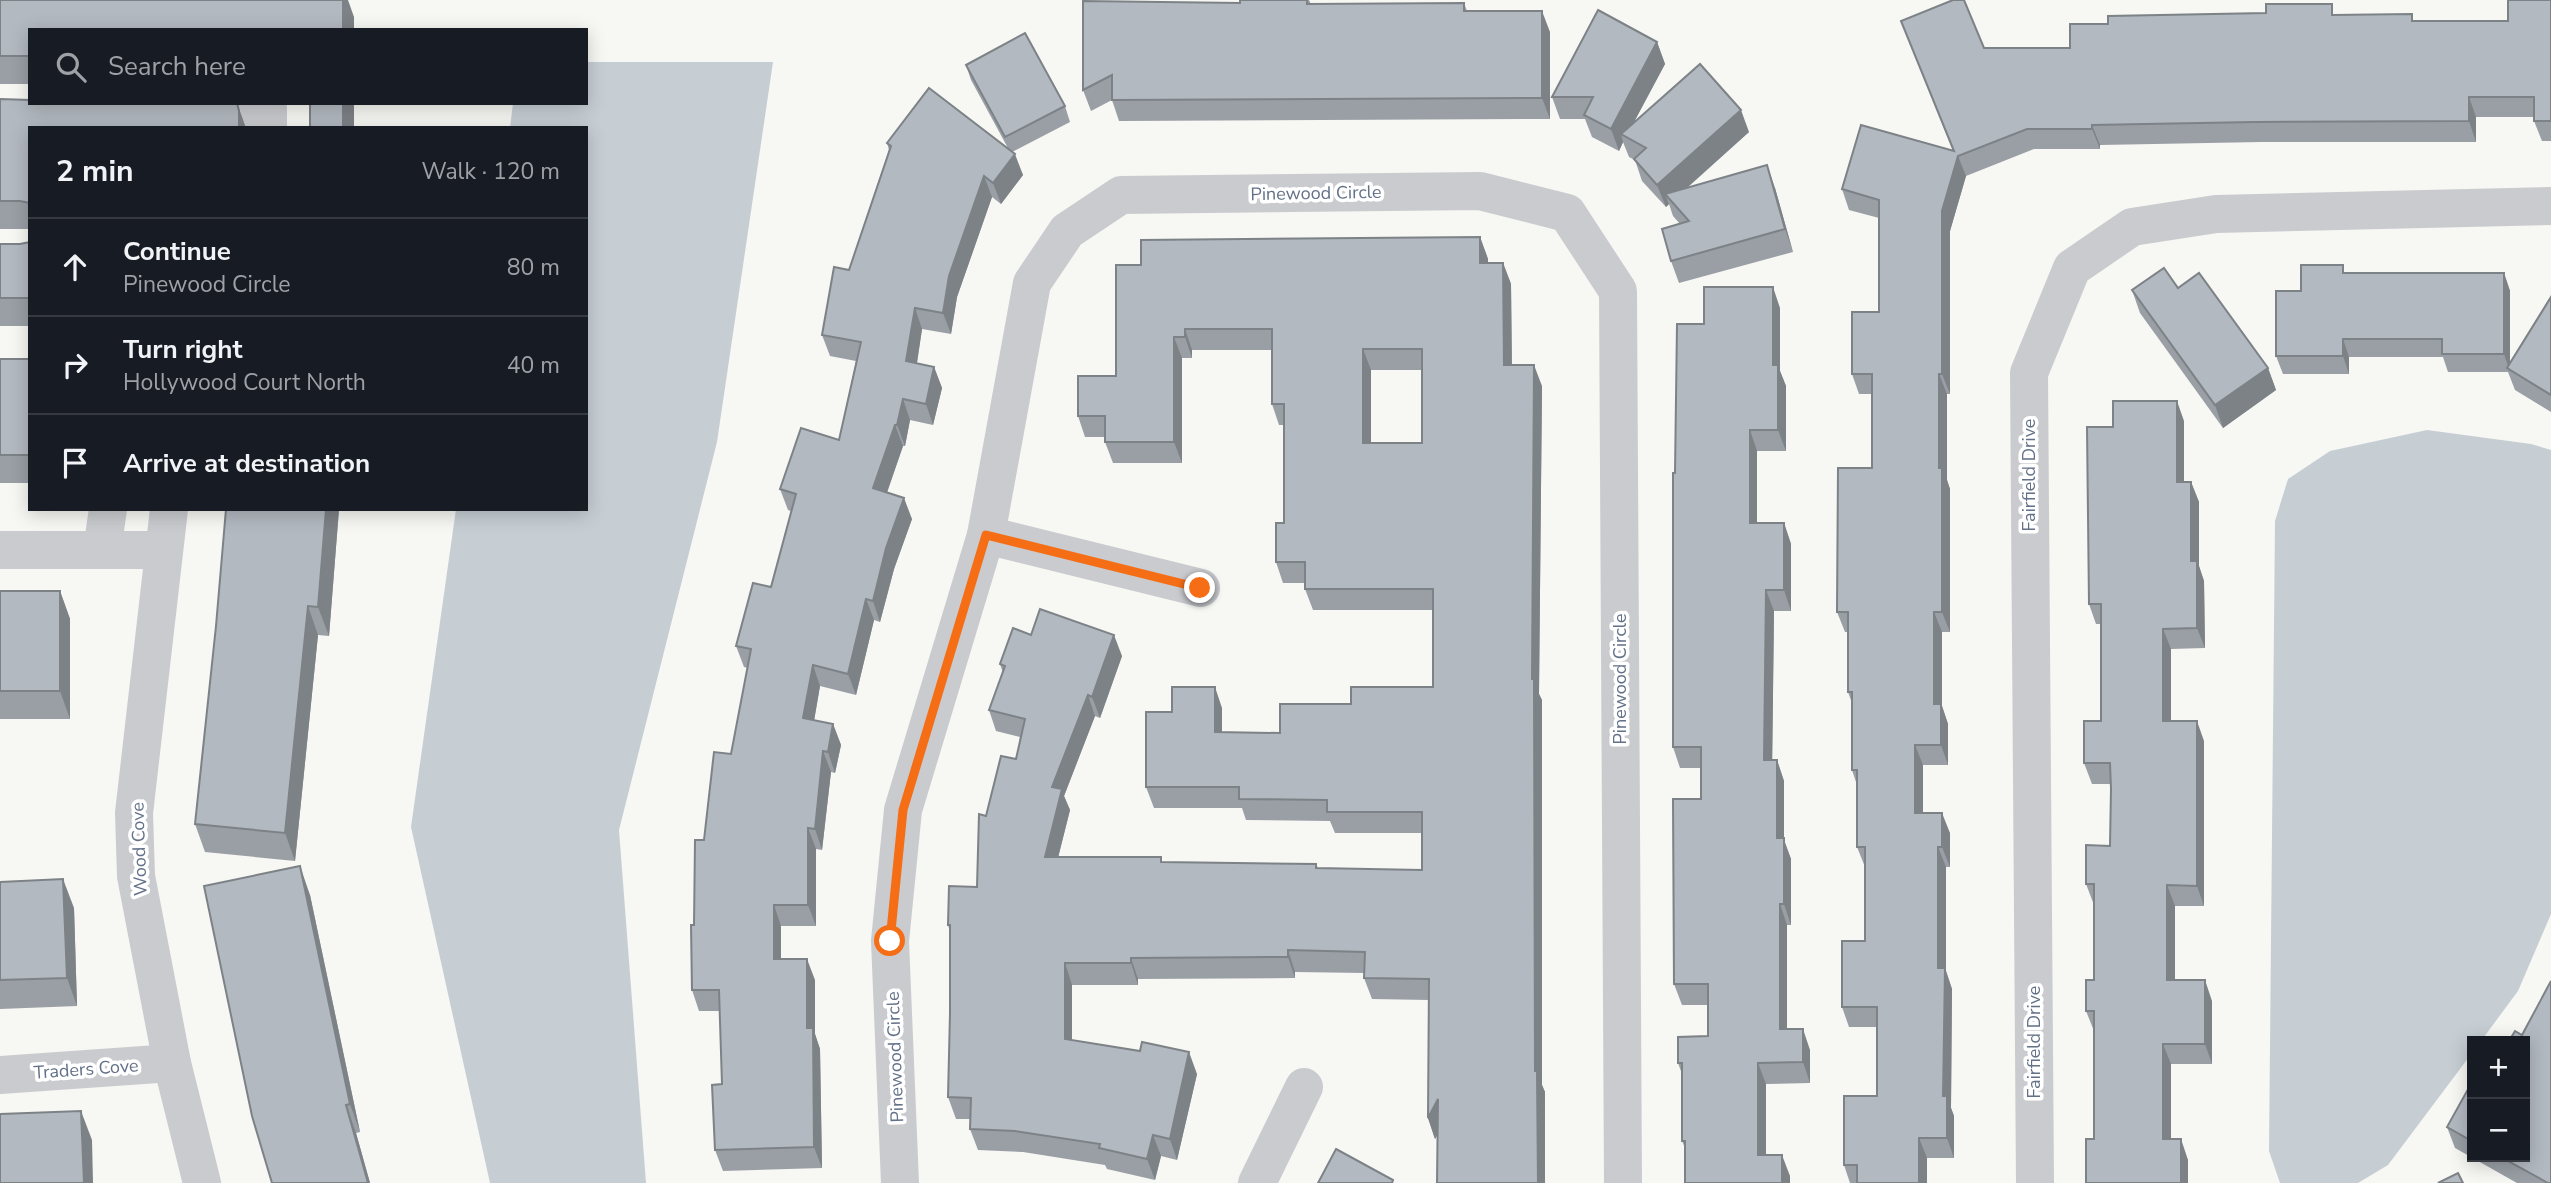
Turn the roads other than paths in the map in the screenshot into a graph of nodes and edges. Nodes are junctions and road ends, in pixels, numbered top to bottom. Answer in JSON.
{"nodes":[{"id":1,"x":148,"y":107,"type":"edge"},
{"id":2,"x":268,"y":126,"type":"edge"},
{"id":3,"x":2551,"y":206,"type":"edge"},
{"id":4,"x":107,"y":511,"type":"edge"},
{"id":5,"x":169,"y":511,"type":"edge"},
{"id":6,"x":986,"y":535,"type":"junction"},
{"id":7,"x":0,"y":550,"type":"edge"},
{"id":8,"x":102,"y":550,"type":"junction"},
{"id":9,"x":164,"y":550,"type":"junction"},
{"id":10,"x":1200,"y":588,"type":"dead end"},
{"id":11,"x":172,"y":1063,"type":"junction"},
{"id":12,"x":0,"y":1075,"type":"edge"},
{"id":13,"x":1304,"y":1087,"type":"dead end"},
{"id":14,"x":202,"y":1183,"type":"edge"},
{"id":15,"x":900,"y":1183,"type":"edge"},
{"id":16,"x":1257,"y":1183,"type":"edge"},
{"id":17,"x":1623,"y":1183,"type":"edge"},
{"id":18,"x":2035,"y":1183,"type":"edge"}],
"edges":[{"from":1,"to":2,"type":"street"},
{"from":3,"to":18,"type":"street","name":"Fairfield Drive"},
{"from":4,"to":8,"type":"street"},
{"from":5,"to":9,"type":"street","name":"Wood Cove"},
{"from":6,"to":10,"type":"street"},
{"from":6,"to":15,"type":"street","name":"Pinewood Circle"},
{"from":6,"to":17,"type":"street","name":"Pinewood Circle"},
{"from":7,"to":8,"type":"street"},
{"from":8,"to":9,"type":"street"},
{"from":9,"to":11,"type":"street","name":"Wood Cove"},
{"from":11,"to":12,"type":"street","name":"Traders Cove"},
{"from":11,"to":14,"type":"street","name":"Wood Cove"},
{"from":13,"to":16,"type":"street"}]}
